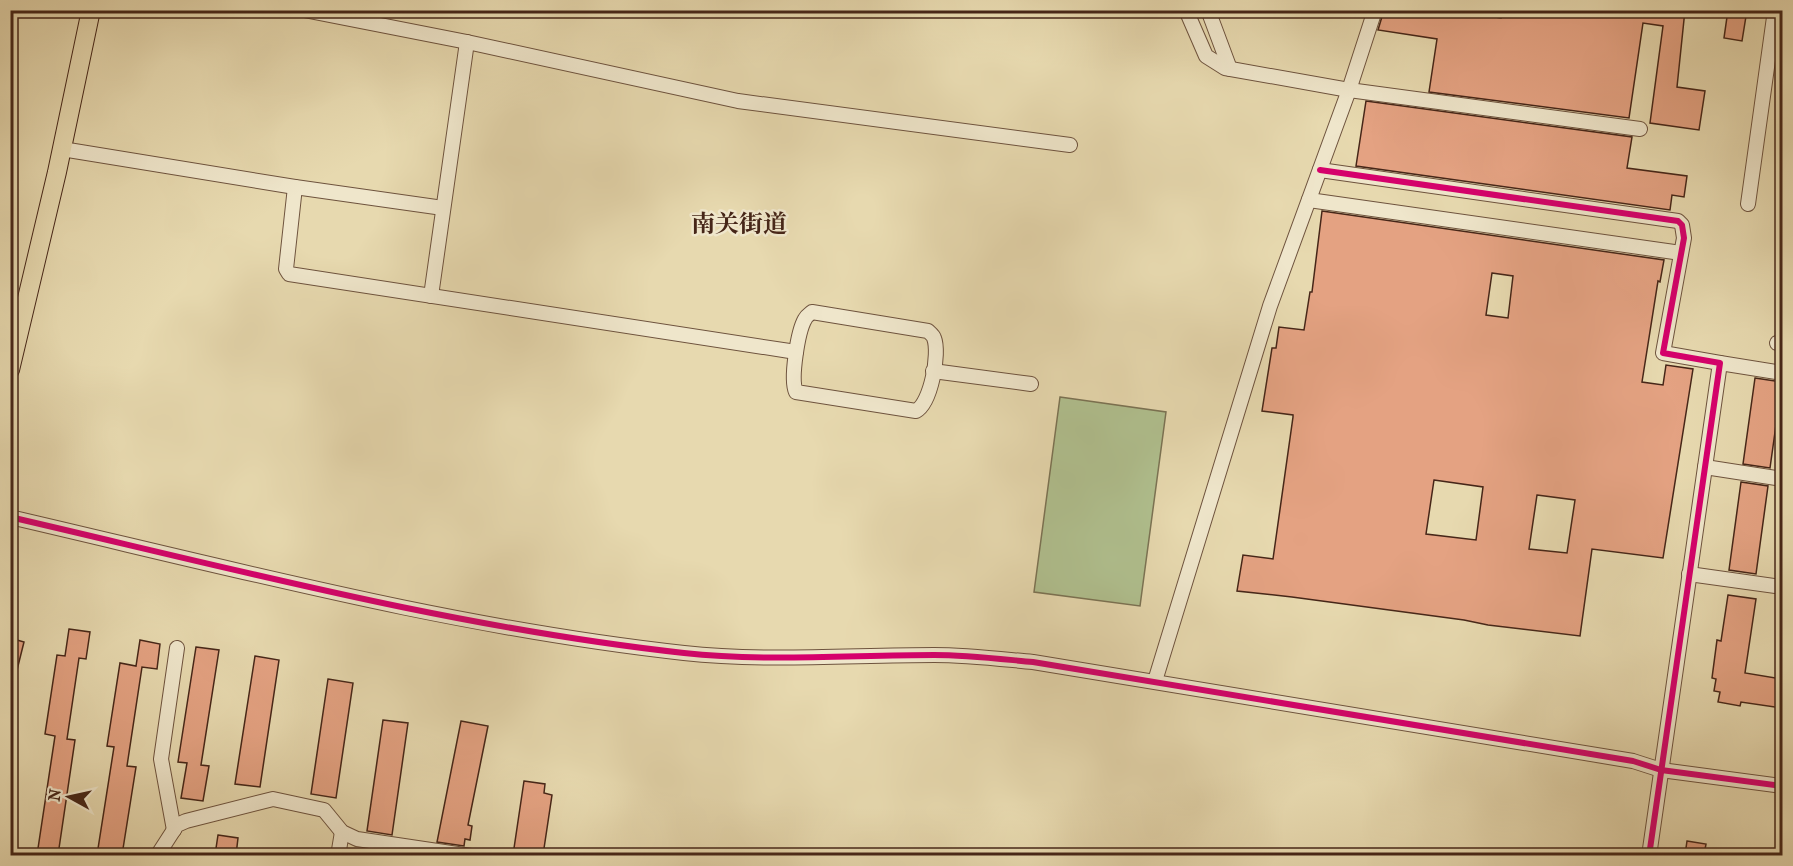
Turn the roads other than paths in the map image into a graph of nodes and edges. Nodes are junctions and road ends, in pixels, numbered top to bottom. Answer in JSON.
{"nodes":[{"id":1,"x":91,"y":10,"type":"edge"},
{"id":2,"x":304,"y":10,"type":"edge"},
{"id":3,"x":1186,"y":10,"type":"edge"},
{"id":4,"x":1208,"y":10,"type":"edge"},
{"id":5,"x":1376,"y":10,"type":"edge"},
{"id":6,"x":1775,"y":10,"type":"edge"},
{"id":7,"x":467,"y":42,"type":"junction"},
{"id":8,"x":1230,"y":69,"type":"junction"},
{"id":9,"x":1349,"y":90,"type":"junction"},
{"id":10,"x":1640,"y":129,"type":"dead end"},
{"id":11,"x":1070,"y":145,"type":"dead end"},
{"id":12,"x":62,"y":149,"type":"junction"},
{"id":13,"x":1320,"y":170,"type":"junction"},
{"id":14,"x":296,"y":187,"type":"junction"},
{"id":15,"x":1309,"y":200,"type":"junction"},
{"id":16,"x":1748,"y":204,"type":"dead end"},
{"id":17,"x":443,"y":208,"type":"junction"},
{"id":18,"x":1681,"y":253,"type":"junction"},
{"id":19,"x":431,"y":296,"type":"junction"},
{"id":20,"x":796,"y":352,"type":"junction"},
{"id":21,"x":1720,"y":363,"type":"junction"},
{"id":22,"x":10,"y":370,"type":"edge"},
{"id":23,"x":933,"y":371,"type":"junction"},
{"id":24,"x":1782,"y":373,"type":"edge"},
{"id":25,"x":1031,"y":384,"type":"dead end"},
{"id":26,"x":1705,"y":467,"type":"junction"},
{"id":27,"x":1782,"y":479,"type":"edge"},
{"id":28,"x":10,"y":517,"type":"edge"},
{"id":29,"x":1689,"y":574,"type":"junction"},
{"id":30,"x":1782,"y":587,"type":"edge"},
{"id":31,"x":177,"y":648,"type":"dead end"},
{"id":32,"x":1155,"y":681,"type":"junction"},
{"id":33,"x":1661,"y":770,"type":"junction"},
{"id":34,"x":1782,"y":786,"type":"edge"},
{"id":35,"x":174,"y":830,"type":"junction"},
{"id":36,"x":342,"y":832,"type":"junction"},
{"id":37,"x":157,"y":855,"type":"edge"},
{"id":38,"x":338,"y":855,"type":"edge"},
{"id":39,"x":471,"y":855,"type":"edge"},
{"id":40,"x":1649,"y":855,"type":"edge"}],
"edges":[{"from":1,"to":12,"type":"main road"},
{"from":2,"to":7,"type":"street"},
{"from":3,"to":8,"type":"street"},
{"from":4,"to":8,"type":"street"},
{"from":5,"to":9,"type":"street"},
{"from":6,"to":16,"type":"street"},
{"from":7,"to":11,"type":"street"},
{"from":7,"to":17,"type":"street"},
{"from":8,"to":9,"type":"street"},
{"from":9,"to":10,"type":"street"},
{"from":9,"to":13,"type":"street"},
{"from":12,"to":14,"type":"street"},
{"from":12,"to":22,"type":"main road"},
{"from":13,"to":15,"type":"street"},
{"from":13,"to":18,"type":"street"},
{"from":14,"to":17,"type":"street"},
{"from":14,"to":19,"type":"street"},
{"from":15,"to":18,"type":"street"},
{"from":15,"to":32,"type":"street"},
{"from":17,"to":19,"type":"street"},
{"from":18,"to":21,"type":"street"},
{"from":19,"to":20,"type":"street"},
{"from":20,"to":23,"type":"street"},
{"from":20,"to":23,"type":"street"},
{"from":21,"to":24,"type":"street"},
{"from":21,"to":26,"type":"street"},
{"from":23,"to":25,"type":"street"},
{"from":26,"to":27,"type":"street"},
{"from":26,"to":29,"type":"street"},
{"from":28,"to":32,"type":"street"},
{"from":29,"to":30,"type":"street"},
{"from":29,"to":33,"type":"street"},
{"from":31,"to":35,"type":"street"},
{"from":32,"to":33,"type":"street"},
{"from":33,"to":34,"type":"street"},
{"from":33,"to":40,"type":"street"},
{"from":35,"to":36,"type":"street"},
{"from":35,"to":37,"type":"street"},
{"from":36,"to":38,"type":"street"},
{"from":36,"to":39,"type":"street"}]}
